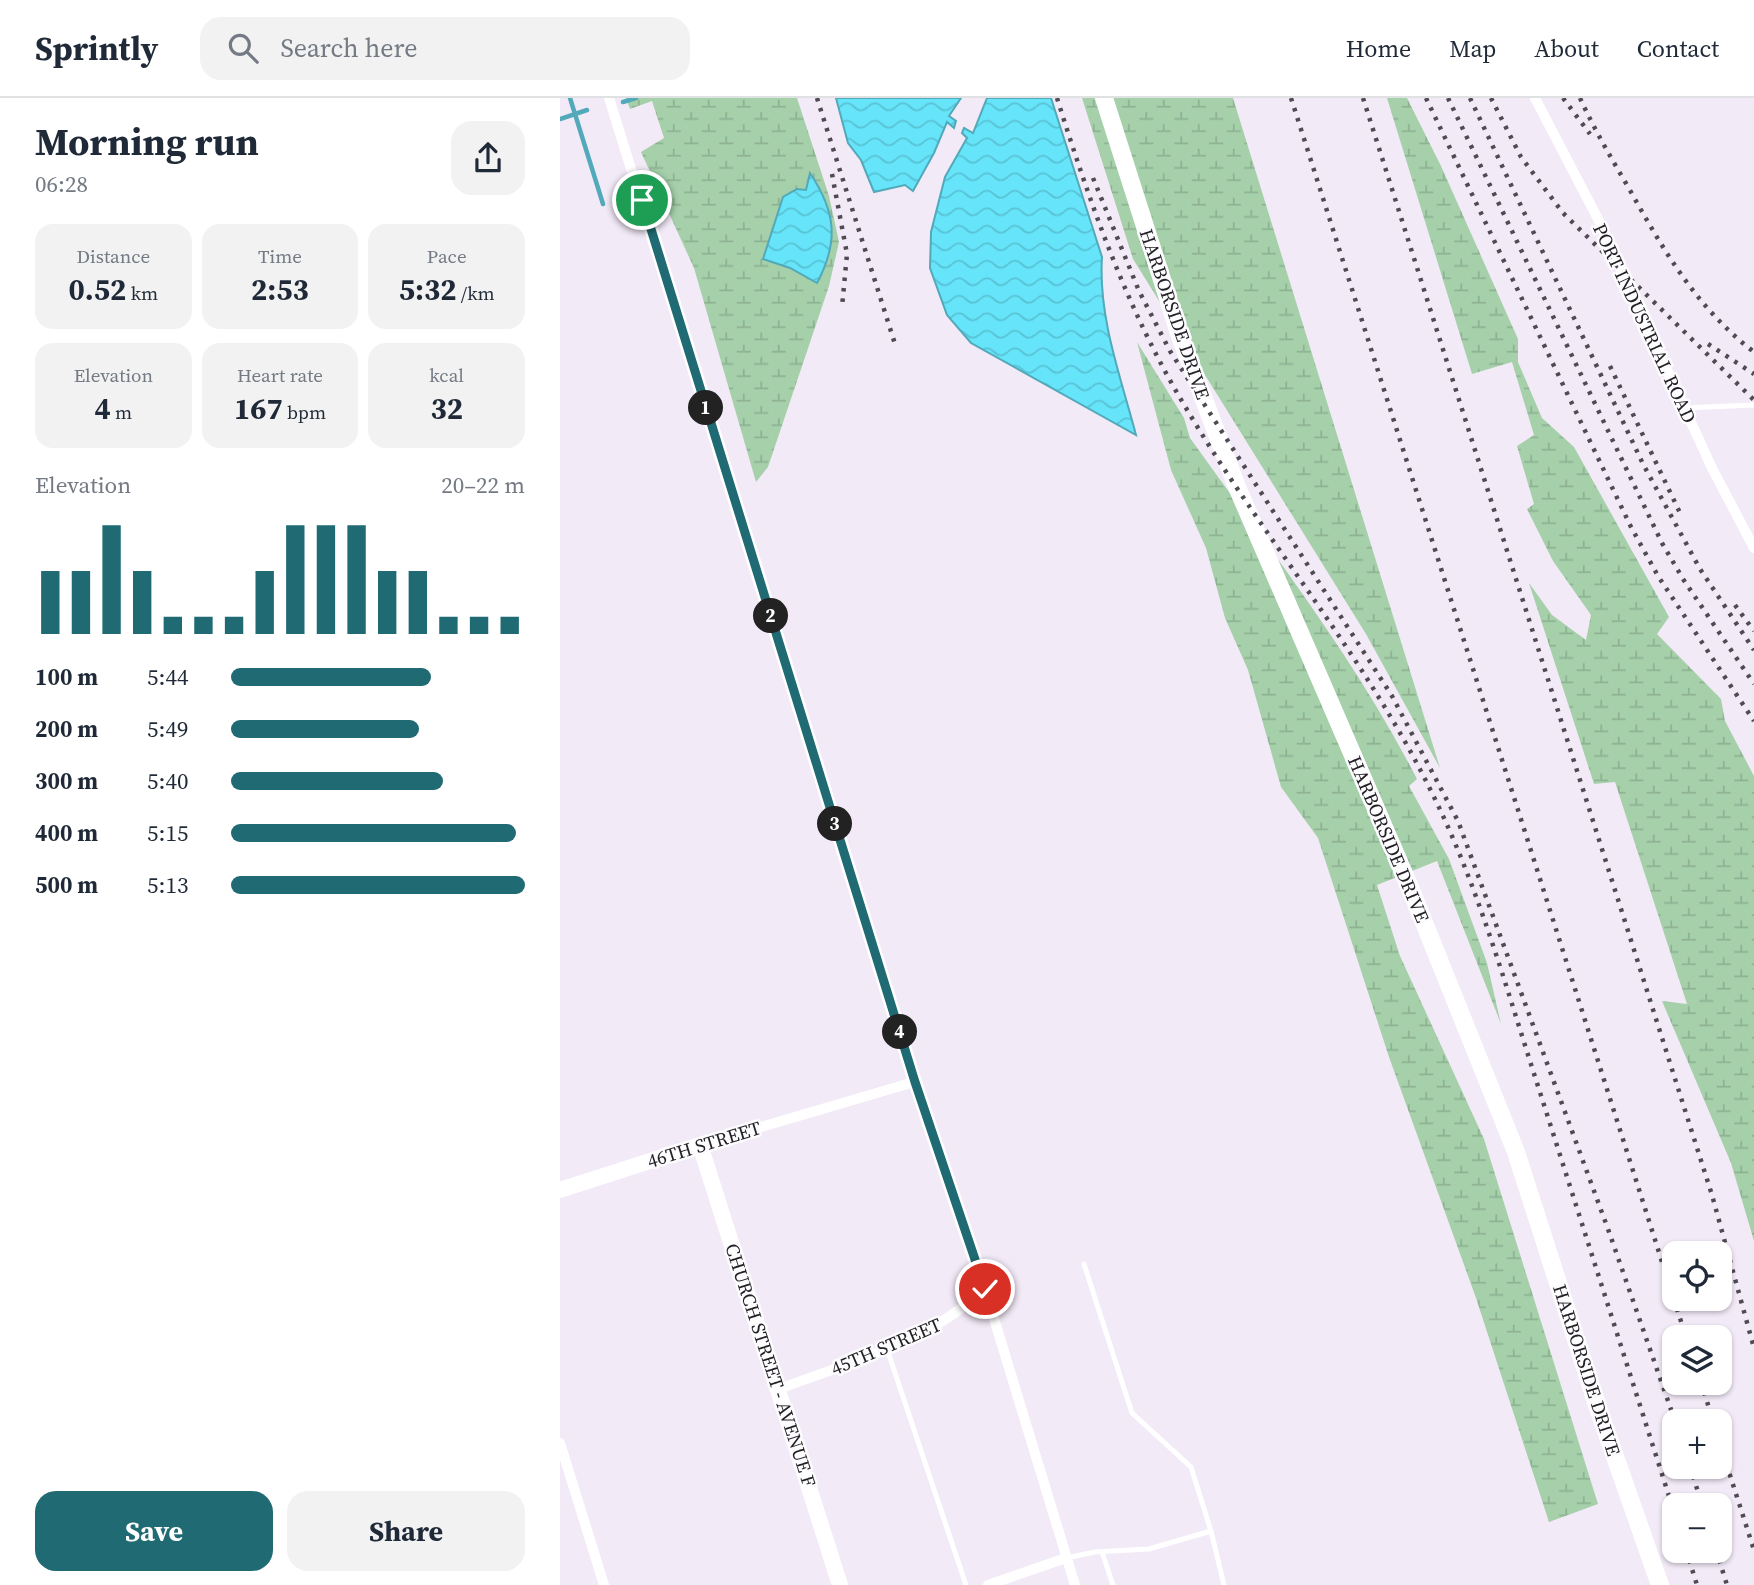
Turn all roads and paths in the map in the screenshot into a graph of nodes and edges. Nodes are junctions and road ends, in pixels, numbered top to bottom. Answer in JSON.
{"nodes":[{"id":1,"x":609,"y":98,"type":"edge"},
{"id":2,"x":1104,"y":98,"type":"edge"},
{"id":3,"x":1535,"y":98,"type":"edge"},
{"id":4,"x":1754,"y":405,"type":"edge"},
{"id":5,"x":1684,"y":408,"type":"junction"},
{"id":6,"x":1754,"y":548,"type":"edge"},
{"id":7,"x":915,"y":1082,"type":"junction"},
{"id":8,"x":700,"y":1145,"type":"junction"},
{"id":9,"x":560,"y":1190,"type":"edge"},
{"id":10,"x":1084,"y":1264,"type":"dead end"},
{"id":11,"x":985,"y":1289,"type":"junction"},
{"id":12,"x":887,"y":1349,"type":"junction"},
{"id":13,"x":779,"y":1389,"type":"junction"},
{"id":14,"x":561,"y":1451,"type":"edge"},
{"id":15,"x":1211,"y":1531,"type":"junction"},
{"id":16,"x":1102,"y":1552,"type":"junction"},
{"id":17,"x":1066,"y":1558,"type":"junction"},
{"id":18,"x":604,"y":1585,"type":"edge"},
{"id":19,"x":840,"y":1585,"type":"edge"},
{"id":20,"x":966,"y":1585,"type":"edge"},
{"id":21,"x":988,"y":1585,"type":"edge"},
{"id":22,"x":1074,"y":1585,"type":"edge"},
{"id":23,"x":1113,"y":1585,"type":"edge"},
{"id":24,"x":1224,"y":1585,"type":"edge"},
{"id":25,"x":1660,"y":1585,"type":"edge"}],
"edges":[{"from":1,"to":7,"type":"street"},
{"from":2,"to":25,"type":"main road","name":"HARBORSIDE DRIVE"},
{"from":3,"to":5,"type":"street","name":"PORT INDUSTRIAL ROAD"},
{"from":4,"to":5,"type":"lane"},
{"from":5,"to":6,"type":"street","name":"PORT INDUSTRIAL ROAD"},
{"from":7,"to":8,"type":"street","name":"46TH STREET"},
{"from":7,"to":11,"type":"street"},
{"from":8,"to":9,"type":"street","name":"46TH STREET"},
{"from":8,"to":13,"type":"street","name":"CHURCH STREET - AVENUE F"},
{"from":10,"to":15,"type":"lane"},
{"from":11,"to":12,"type":"street","name":"45TH STREET"},
{"from":11,"to":17,"type":"street"},
{"from":12,"to":13,"type":"street","name":"45TH STREET"},
{"from":12,"to":20,"type":"lane"},
{"from":13,"to":19,"type":"street","name":"CHURCH STREET - AVENUE F"},
{"from":14,"to":18,"type":"street"},
{"from":15,"to":16,"type":"lane"},
{"from":15,"to":24,"type":"lane"},
{"from":16,"to":17,"type":"lane"},
{"from":16,"to":23,"type":"lane"},
{"from":17,"to":21,"type":"street"},
{"from":17,"to":22,"type":"street"}]}
